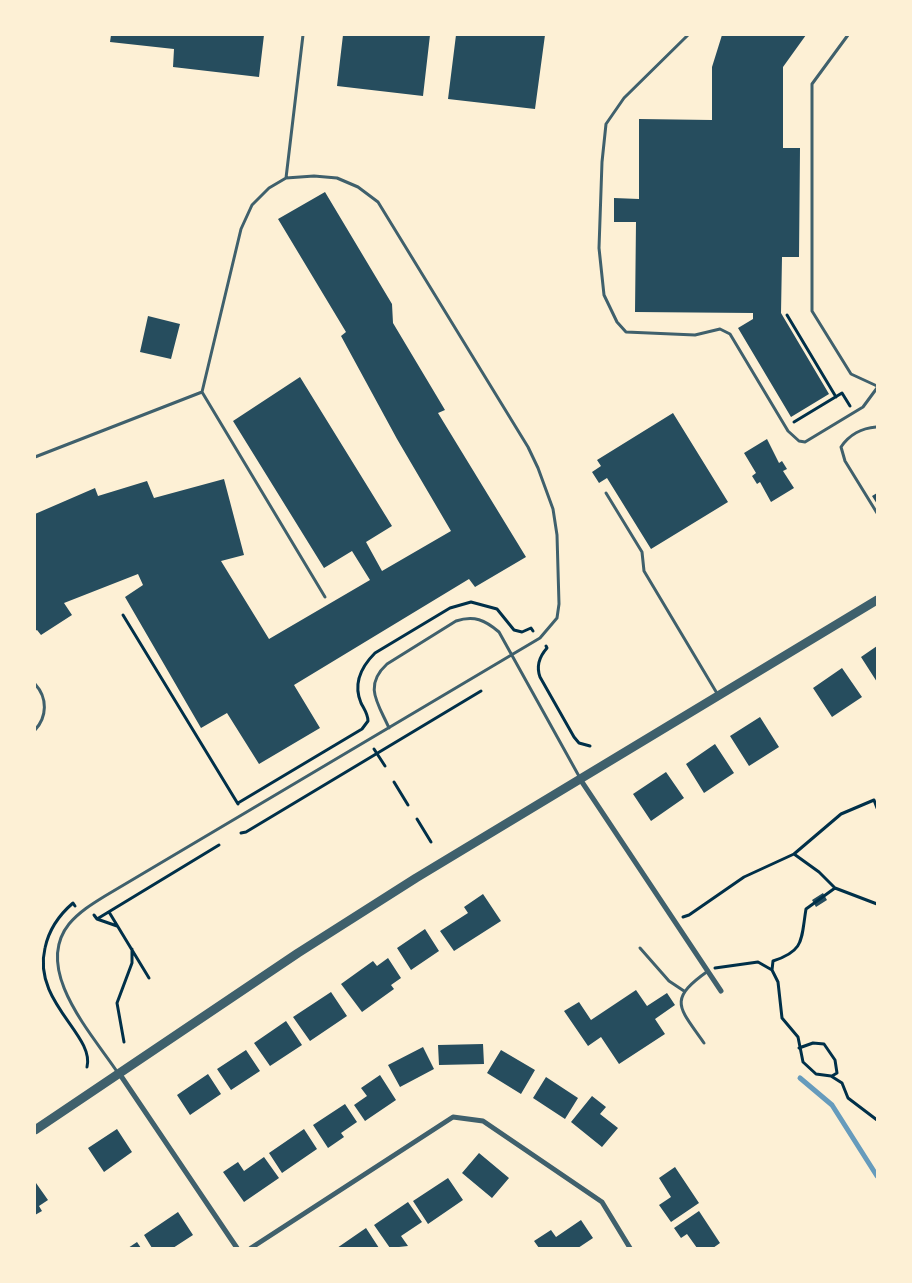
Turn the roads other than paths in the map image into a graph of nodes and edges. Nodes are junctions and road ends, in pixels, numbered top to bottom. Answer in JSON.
{"nodes":[{"id":1,"x":303,"y":35,"type":"edge"},
{"id":2,"x":688,"y":35,"type":"edge"},
{"id":3,"x":848,"y":35,"type":"edge"},
{"id":4,"x":286,"y":178,"type":"junction"},
{"id":5,"x":877,"y":387,"type":"edge"},
{"id":6,"x":202,"y":392,"type":"junction"},
{"id":7,"x":876,"y":427,"type":"edge"},
{"id":8,"x":35,"y":457,"type":"edge"},
{"id":9,"x":606,"y":493,"type":"dead end"},
{"id":10,"x":877,"y":513,"type":"edge"},
{"id":11,"x":325,"y":597,"type":"dead end"},
{"id":12,"x":877,"y":600,"type":"edge"},
{"id":13,"x":511,"y":654,"type":"junction"},
{"id":14,"x":35,"y":684,"type":"edge"},
{"id":15,"x":719,"y":695,"type":"junction"},
{"id":16,"x":389,"y":728,"type":"junction"},
{"id":17,"x":35,"y":730,"type":"edge"},
{"id":18,"x":580,"y":779,"type":"junction"},
{"id":19,"x":640,"y":948,"type":"dead end"},
{"id":20,"x":708,"y":971,"type":"junction"},
{"id":21,"x":684,"y":991,"type":"junction"},
{"id":22,"x":721,"y":991,"type":"dead end"},
{"id":23,"x":704,"y":1043,"type":"dead end"},
{"id":24,"x":119,"y":1073,"type":"junction"},
{"id":25,"x":35,"y":1130,"type":"edge"},
{"id":26,"x":237,"y":1248,"type":"edge"},
{"id":27,"x":251,"y":1248,"type":"edge"},
{"id":28,"x":630,"y":1248,"type":"edge"}],
"edges":[{"from":1,"to":4,"type":"lane"},
{"from":2,"to":5,"type":"lane"},
{"from":3,"to":5,"type":"lane"},
{"from":4,"to":6,"type":"lane"},
{"from":4,"to":13,"type":"lane"},
{"from":6,"to":8,"type":"lane"},
{"from":6,"to":11,"type":"lane"},
{"from":7,"to":10,"type":"lane"},
{"from":9,"to":15,"type":"lane"},
{"from":12,"to":15,"type":"street"},
{"from":13,"to":16,"type":"lane"},
{"from":13,"to":16,"type":"lane"},
{"from":13,"to":18,"type":"lane"},
{"from":14,"to":17,"type":"lane"},
{"from":15,"to":18,"type":"street"},
{"from":16,"to":24,"type":"lane"},
{"from":18,"to":20,"type":"street"},
{"from":18,"to":24,"type":"street"},
{"from":19,"to":21,"type":"lane"},
{"from":20,"to":21,"type":"lane"},
{"from":20,"to":22,"type":"street"},
{"from":21,"to":23,"type":"lane"},
{"from":24,"to":25,"type":"street"},
{"from":24,"to":26,"type":"street"},
{"from":27,"to":28,"type":"street"}]}
